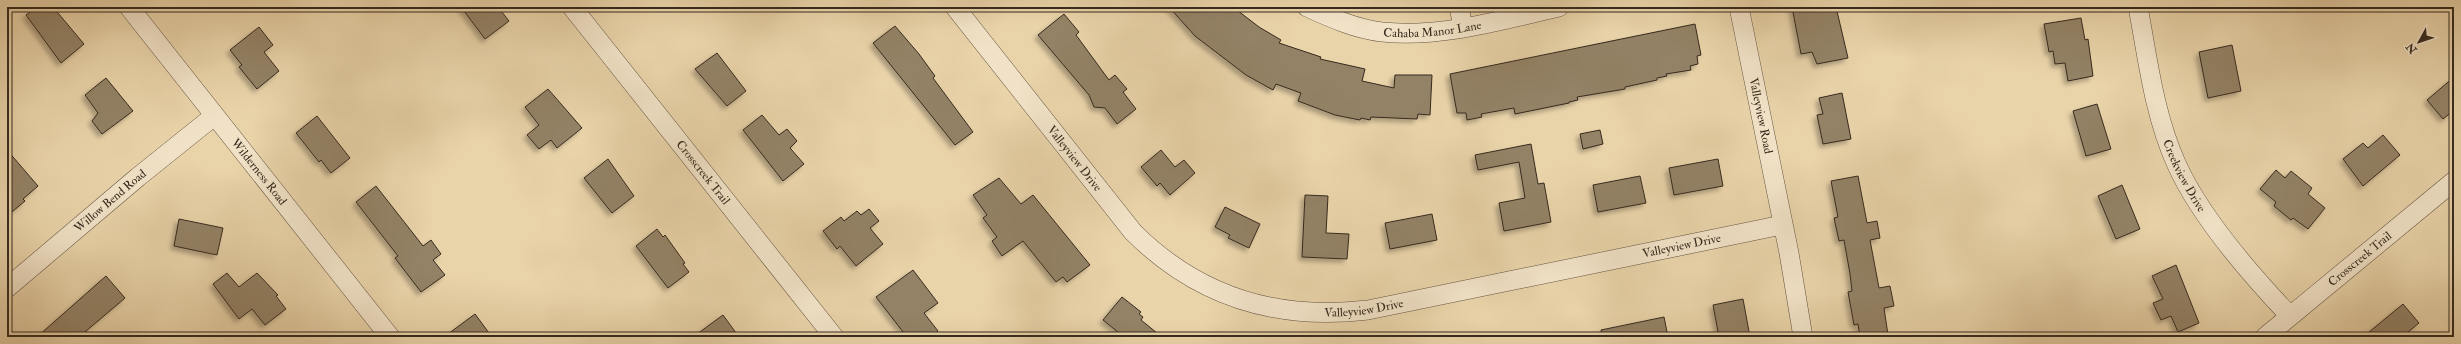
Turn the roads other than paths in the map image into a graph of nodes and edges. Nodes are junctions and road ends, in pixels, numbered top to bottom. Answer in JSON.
{"nodes":[{"id":1,"x":129,"y":7,"type":"edge"},
{"id":2,"x":572,"y":7,"type":"edge"},
{"id":3,"x":955,"y":7,"type":"edge"},
{"id":4,"x":1307,"y":7,"type":"edge"},
{"id":5,"x":1459,"y":7,"type":"edge"},
{"id":6,"x":1559,"y":7,"type":"edge"},
{"id":7,"x":1739,"y":7,"type":"edge"},
{"id":8,"x":2138,"y":7,"type":"edge"},
{"id":9,"x":1464,"y":27,"type":"junction"},
{"id":10,"x":214,"y":116,"type":"junction"},
{"id":11,"x":2454,"y":181,"type":"edge"},
{"id":12,"x":1782,"y":225,"type":"junction"},
{"id":13,"x":7,"y":288,"type":"edge"},
{"id":14,"x":2290,"y":316,"type":"junction"},
{"id":15,"x":390,"y":337,"type":"edge"},
{"id":16,"x":834,"y":337,"type":"edge"},
{"id":17,"x":1803,"y":337,"type":"edge"},
{"id":18,"x":2265,"y":337,"type":"edge"}],
"edges":[{"from":1,"to":10,"type":"street","name":"Wilderness Road"},
{"from":2,"to":16,"type":"street","name":"Crosscreek Trail"},
{"from":3,"to":12,"type":"street","name":"Valleyview Drive"},
{"from":4,"to":9,"type":"street","name":"Cahaba Manor Lane"},
{"from":5,"to":9,"type":"street"},
{"from":6,"to":9,"type":"street","name":"Cahaba Manor Lane"},
{"from":7,"to":12,"type":"street","name":"Valleyview Road"},
{"from":8,"to":14,"type":"street","name":"Creekview Drive"},
{"from":10,"to":13,"type":"street","name":"Willow Bend Road"},
{"from":10,"to":15,"type":"street","name":"Wilderness Road"},
{"from":11,"to":14,"type":"street","name":"Crosscreek Trail"},
{"from":12,"to":17,"type":"street"},
{"from":14,"to":18,"type":"street","name":"Crosscreek Trail"}]}
